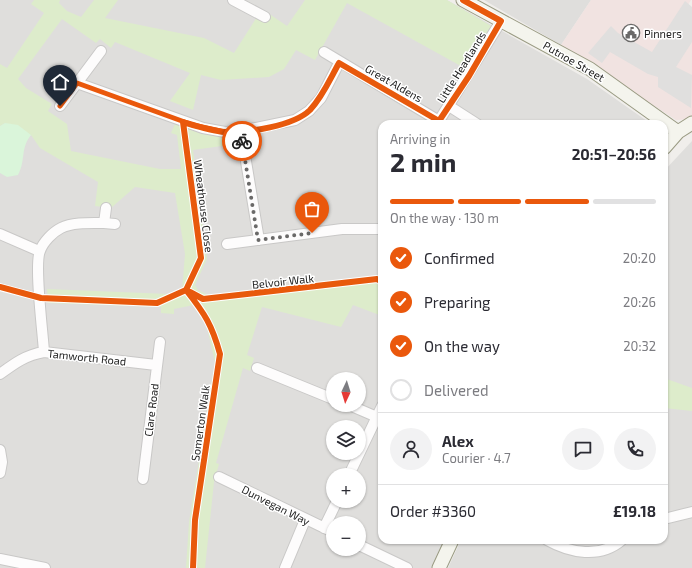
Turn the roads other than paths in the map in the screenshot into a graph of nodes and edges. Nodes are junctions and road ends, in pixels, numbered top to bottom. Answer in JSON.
{"nodes":[{"id":1,"x":233,"y":0,"type":"edge"},
{"id":2,"x":464,"y":0,"type":"edge"},
{"id":3,"x":265,"y":17,"type":"dead end"},
{"id":4,"x":501,"y":21,"type":"junction"},
{"id":5,"x":101,"y":51,"type":"dead end"},
{"id":6,"x":324,"y":52,"type":"dead end"},
{"id":7,"x":339,"y":63,"type":"junction"},
{"id":8,"x":77,"y":83,"type":"junction"},
{"id":9,"x":60,"y":106,"type":"dead end"},
{"id":10,"x":449,"y":106,"type":"junction"},
{"id":11,"x":435,"y":120,"type":"edge"},
{"id":12,"x":439,"y":120,"type":"edge"},
{"id":13,"x":471,"y":120,"type":"edge"},
{"id":14,"x":661,"y":120,"type":"edge"},
{"id":15,"x":692,"y":123,"type":"edge"},
{"id":16,"x":668,"y":125,"type":"edge"},
{"id":17,"x":241,"y":131,"type":"junction"},
{"id":18,"x":678,"y":132,"type":"junction"},
{"id":19,"x":668,"y":143,"type":"edge"},
{"id":20,"x":106,"y":208,"type":"dead end"},
{"id":21,"x":104,"y":223,"type":"junction"},
{"id":22,"x":115,"y":224,"type":"dead end"},
{"id":23,"x":378,"y":229,"type":"edge"},
{"id":24,"x":0,"y":234,"type":"edge"},
{"id":25,"x":258,"y":240,"type":"junction"},
{"id":26,"x":227,"y":244,"type":"dead end"},
{"id":27,"x":39,"y":251,"type":"junction"},
{"id":28,"x":160,"y":342,"type":"dead end"},
{"id":29,"x":44,"y":352,"type":"junction"},
{"id":30,"x":156,"y":365,"type":"junction"},
{"id":31,"x":257,"y":368,"type":"dead end"},
{"id":32,"x":0,"y":374,"type":"edge"},
{"id":33,"x":326,"y":396,"type":"edge"},
{"id":34,"x":365,"y":412,"type":"edge"},
{"id":35,"x":377,"y":417,"type":"joint"},
{"id":36,"x":0,"y":450,"type":"edge"},
{"id":37,"x":352,"y":468,"type":"edge"},
{"id":38,"x":0,"y":473,"type":"edge"},
{"id":39,"x":220,"y":477,"type":"dead end"},
{"id":40,"x":143,"y":479,"type":"dead end"},
{"id":41,"x":692,"y":512,"type":"edge"},
{"id":42,"x":668,"y":519,"type":"edge"},
{"id":43,"x":305,"y":520,"type":"junction"},
{"id":44,"x":326,"y":529,"type":"edge"},
{"id":45,"x":450,"y":544,"type":"edge"},
{"id":46,"x":554,"y":544,"type":"edge"},
{"id":47,"x":615,"y":544,"type":"edge"},
{"id":48,"x":366,"y":548,"type":"edge"},
{"id":49,"x":0,"y":559,"type":"edge"},
{"id":50,"x":45,"y":568,"type":"edge"},
{"id":51,"x":285,"y":568,"type":"edge"},
{"id":52,"x":407,"y":568,"type":"edge"},
{"id":53,"x":439,"y":568,"type":"edge"}],
"edges":[{"from":1,"to":3,"type":"street"},
{"from":2,"to":4,"type":"street","name":"Putnoe Street"},
{"from":4,"to":10,"type":"street","name":"Little Headlands"},
{"from":4,"to":14,"type":"street","name":"Putnoe Street"},
{"from":5,"to":8,"type":"street"},
{"from":6,"to":7,"type":"street","name":"Great Aldens"},
{"from":7,"to":11,"type":"street","name":"Great Aldens"},
{"from":7,"to":17,"type":"street"},
{"from":8,"to":9,"type":"street"},
{"from":8,"to":17,"type":"street"},
{"from":10,"to":12,"type":"street","name":"Little Headlands"},
{"from":10,"to":13,"type":"street"},
{"from":15,"to":18,"type":"street"},
{"from":16,"to":18,"type":"street","name":"Putnoe Street"},
{"from":17,"to":25,"type":"street"},
{"from":18,"to":19,"type":"street"},
{"from":20,"to":21,"type":"street"},
{"from":21,"to":22,"type":"street"},
{"from":21,"to":27,"type":"street"},
{"from":23,"to":25,"type":"street"},
{"from":24,"to":27,"type":"street"},
{"from":25,"to":26,"type":"street"},
{"from":27,"to":29,"type":"street"},
{"from":28,"to":30,"type":"street","name":"Clare Road"},
{"from":29,"to":30,"type":"street","name":"Tamworth Road"},
{"from":29,"to":32,"type":"street","name":"Tamworth Road"},
{"from":30,"to":40,"type":"street","name":"Clare Road"},
{"from":31,"to":33,"type":"street"},
{"from":34,"to":35,"type":"street"},
{"from":35,"to":37,"type":"street"},
{"from":36,"to":38,"type":"street"},
{"from":39,"to":43,"type":"street","name":"Dunvegan Way"},
{"from":41,"to":42,"type":"street"},
{"from":43,"to":44,"type":"street","name":"Dunvegan Way"},
{"from":43,"to":51,"type":"street"},
{"from":45,"to":53,"type":"street"},
{"from":46,"to":47,"type":"street"},
{"from":48,"to":52,"type":"street"},
{"from":49,"to":50,"type":"street"}]}
